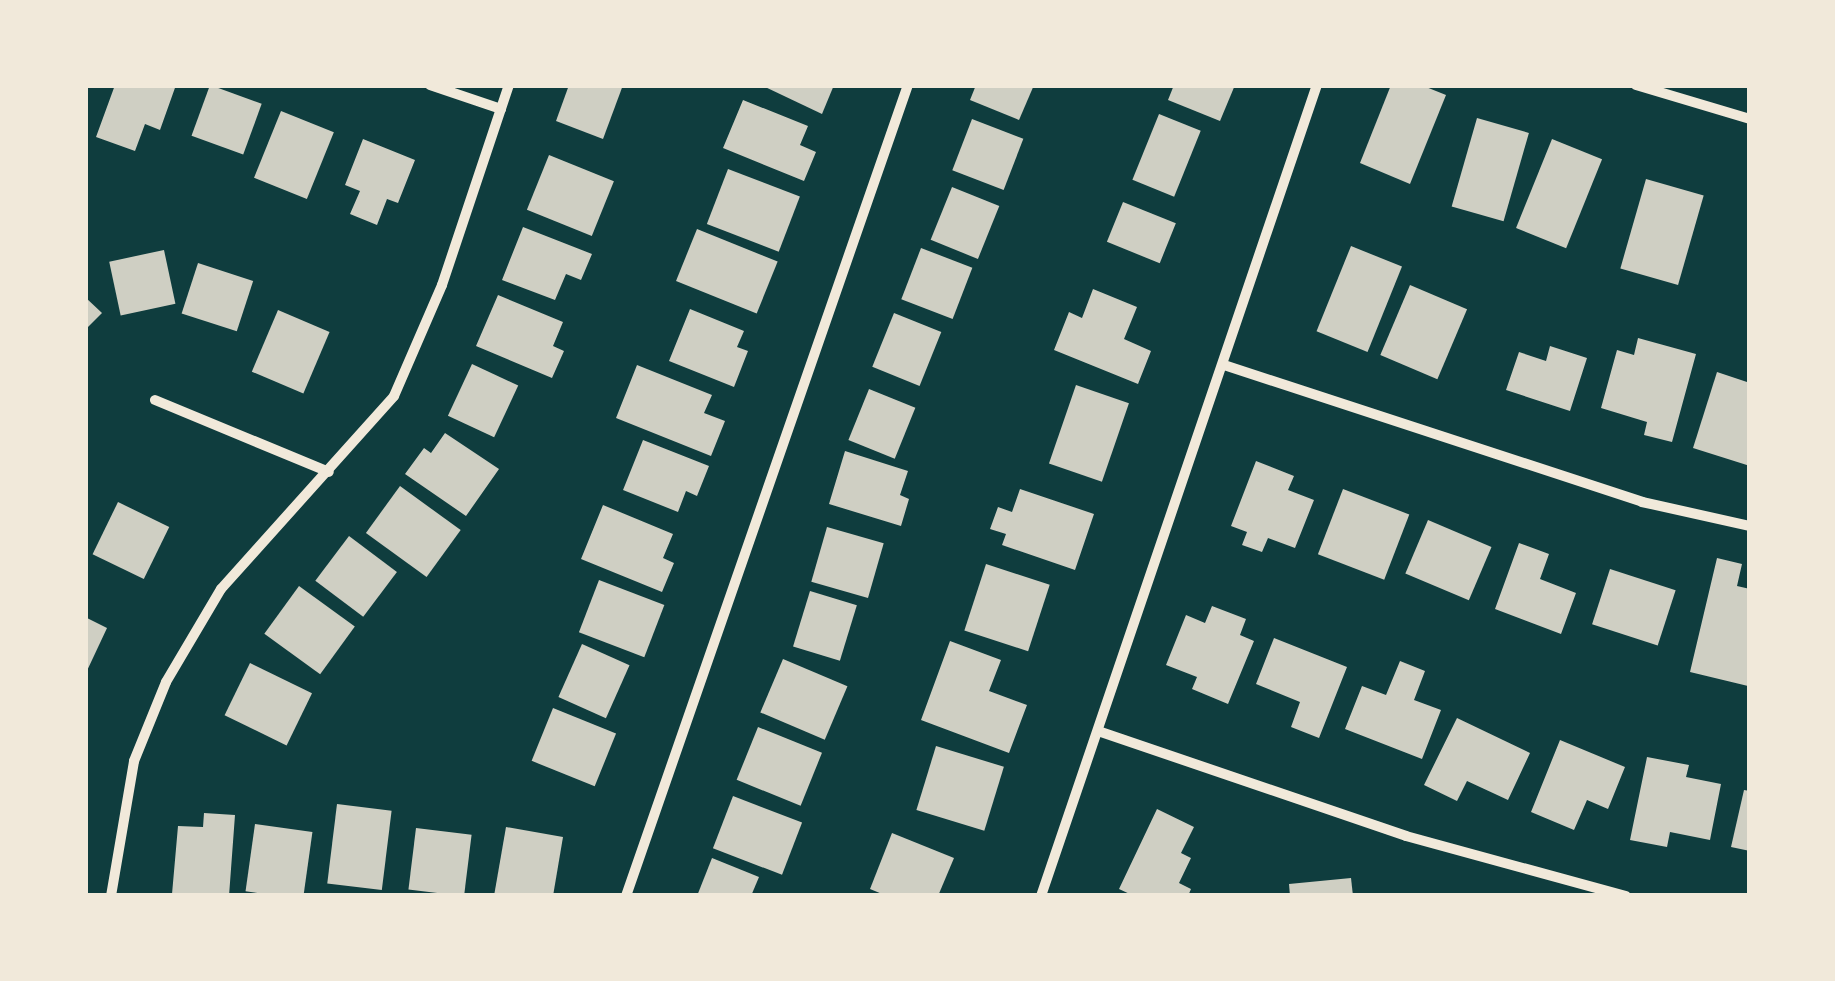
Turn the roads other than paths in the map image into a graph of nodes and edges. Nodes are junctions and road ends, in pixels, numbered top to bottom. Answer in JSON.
{"nodes":[{"id":1,"x":430,"y":85,"type":"edge"},
{"id":2,"x":509,"y":85,"type":"edge"},
{"id":3,"x":908,"y":85,"type":"edge"},
{"id":4,"x":1317,"y":85,"type":"edge"},
{"id":5,"x":1636,"y":85,"type":"edge"},
{"id":6,"x":501,"y":109,"type":"junction"},
{"id":7,"x":1750,"y":118,"type":"edge"},
{"id":8,"x":1224,"y":365,"type":"junction"},
{"id":9,"x":155,"y":400,"type":"dead end"},
{"id":10,"x":329,"y":472,"type":"junction"},
{"id":11,"x":1750,"y":526,"type":"edge"},
{"id":12,"x":1098,"y":731,"type":"junction"},
{"id":13,"x":110,"y":896,"type":"edge"},
{"id":14,"x":626,"y":896,"type":"edge"},
{"id":15,"x":1041,"y":896,"type":"edge"},
{"id":16,"x":1626,"y":896,"type":"edge"}],
"edges":[{"from":1,"to":6,"type":"street"},
{"from":2,"to":6,"type":"street"},
{"from":3,"to":14,"type":"street"},
{"from":4,"to":8,"type":"street"},
{"from":5,"to":7,"type":"street"},
{"from":6,"to":10,"type":"street"},
{"from":8,"to":11,"type":"street"},
{"from":8,"to":12,"type":"street"},
{"from":9,"to":10,"type":"street"},
{"from":10,"to":13,"type":"street"},
{"from":12,"to":15,"type":"street"},
{"from":12,"to":16,"type":"street"}]}
